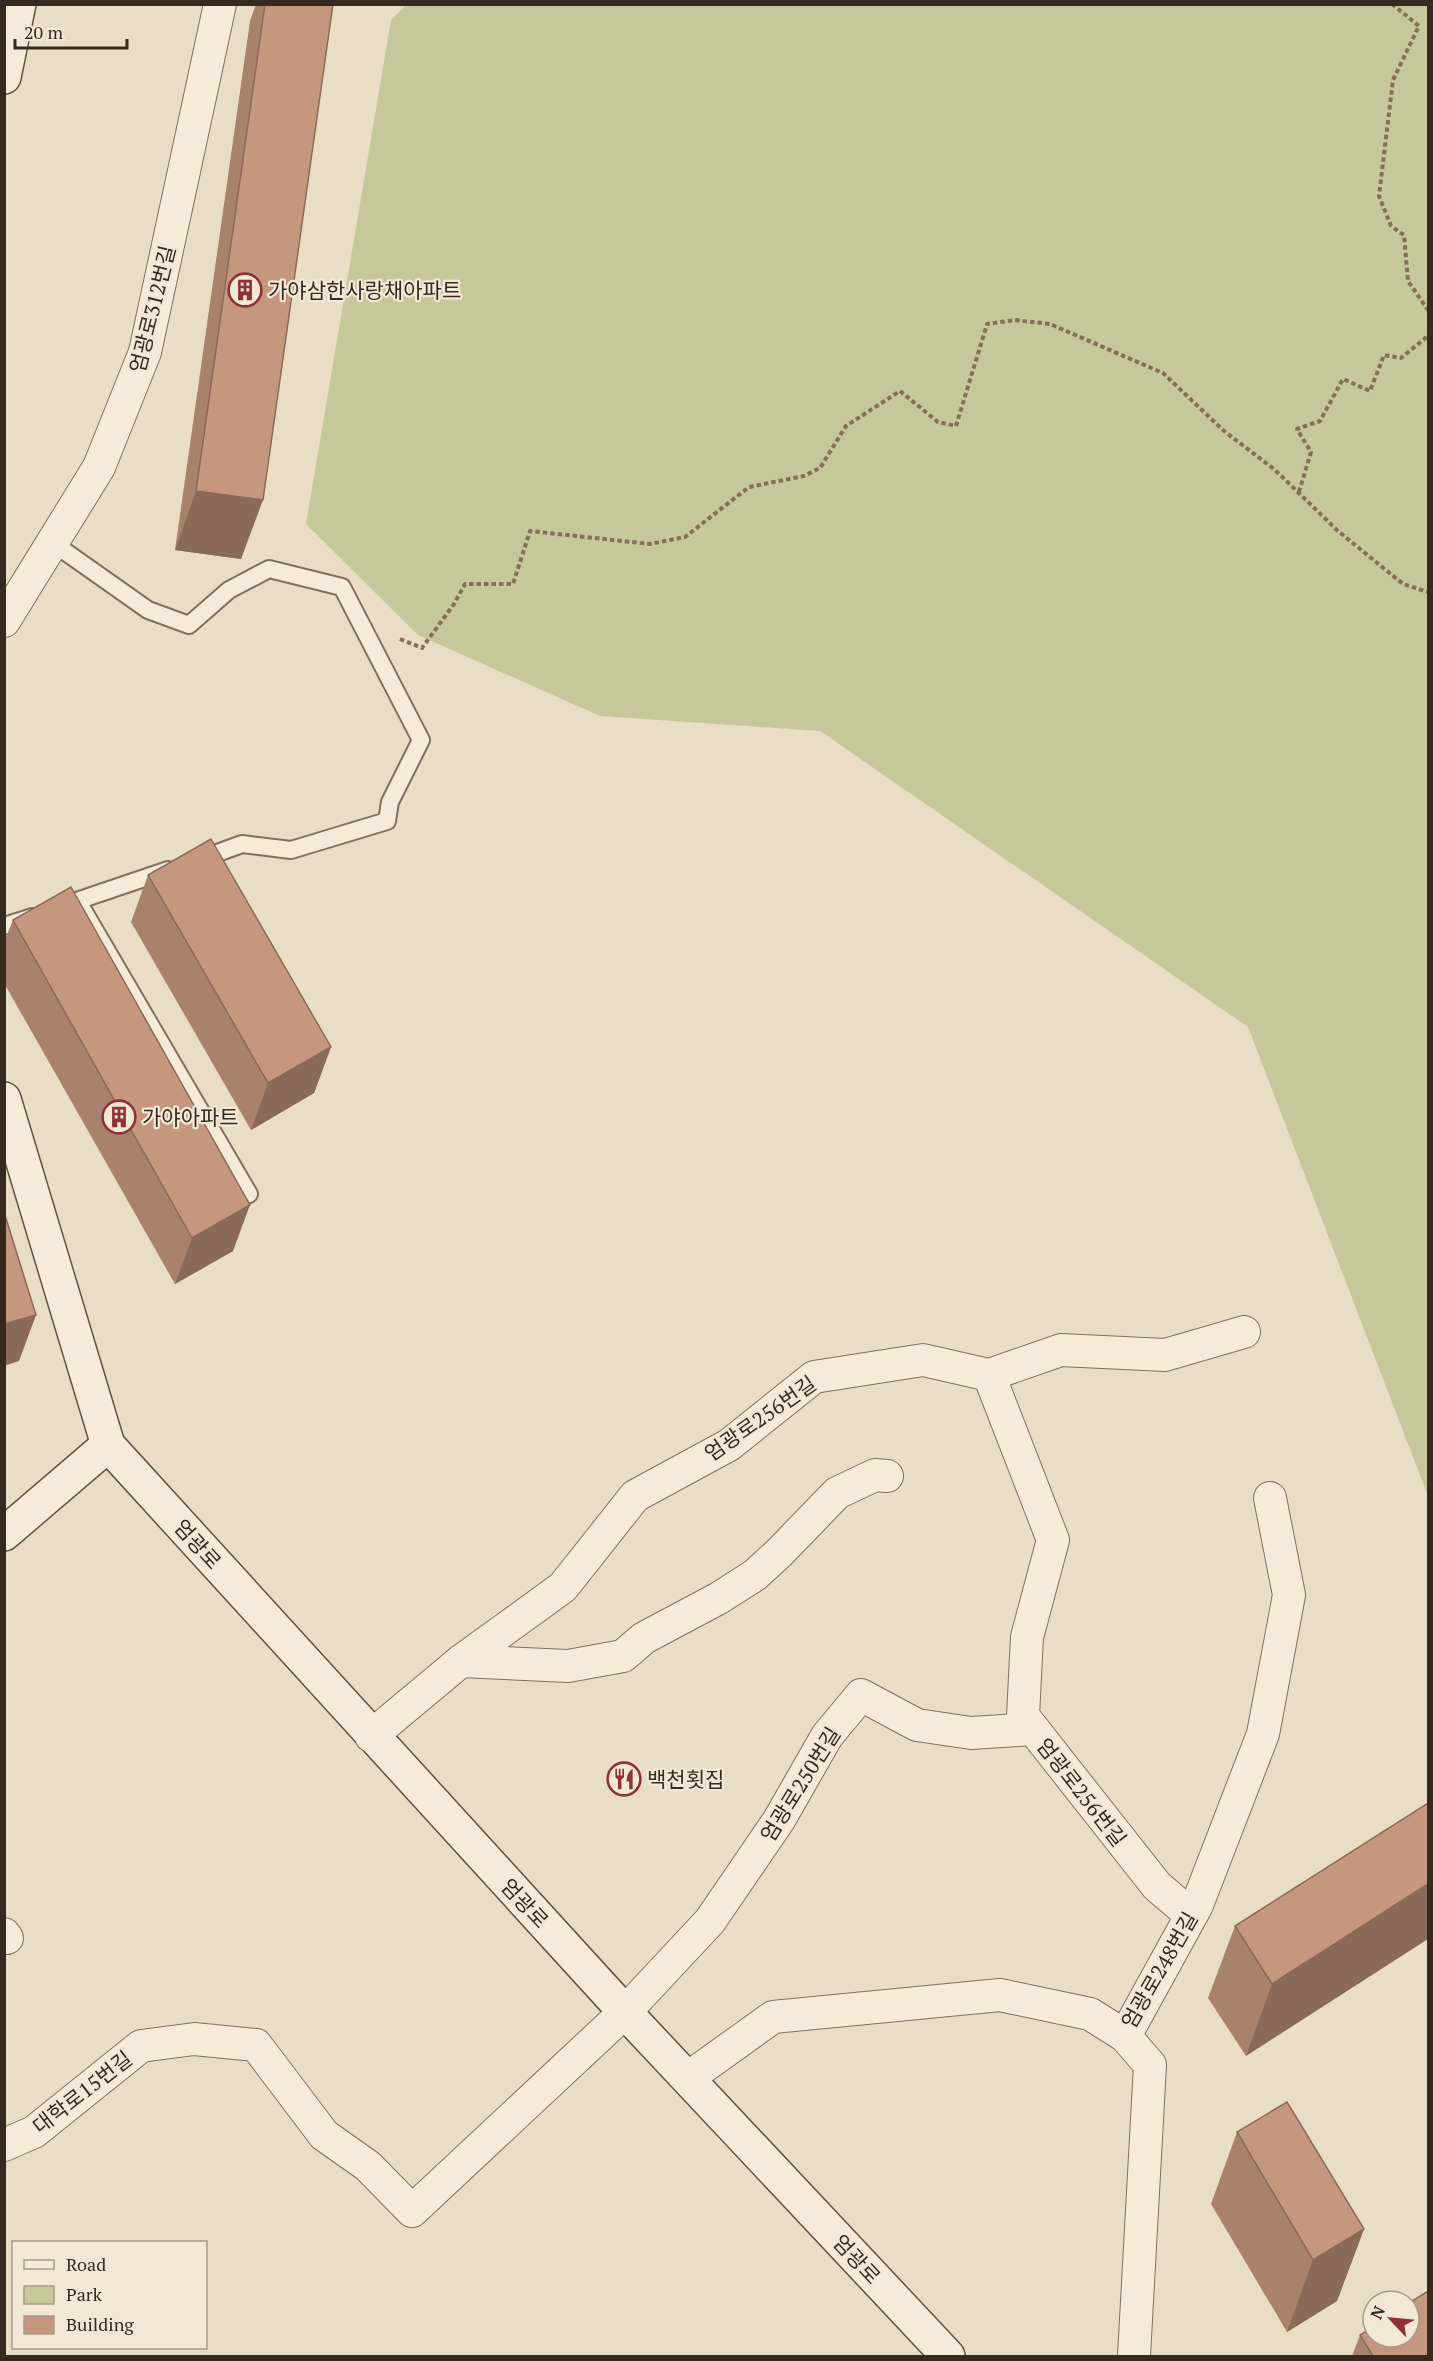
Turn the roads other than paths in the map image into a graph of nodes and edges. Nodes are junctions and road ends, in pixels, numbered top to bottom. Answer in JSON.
{"nodes":[{"id":1,"x":19,"y":4,"type":"edge"},
{"id":2,"x":220,"y":4,"type":"edge"},
{"id":3,"x":4,"y":77,"type":"edge"},
{"id":4,"x":53,"y":543,"type":"junction"},
{"id":5,"x":4,"y":621,"type":"edge"},
{"id":6,"x":78,"y":901,"type":"junction"},
{"id":7,"x":4,"y":926,"type":"edge"},
{"id":8,"x":4,"y":1099,"type":"edge"},
{"id":9,"x":249,"y":1194,"type":"dead end"},
{"id":10,"x":1244,"y":1332,"type":"dead end"},
{"id":11,"x":989,"y":1375,"type":"junction"},
{"id":12,"x":108,"y":1445,"type":"junction"},
{"id":13,"x":887,"y":1476,"type":"dead end"},
{"id":14,"x":1270,"y":1498,"type":"dead end"},
{"id":15,"x":4,"y":1534,"type":"edge"},
{"id":16,"x":461,"y":1661,"type":"junction"},
{"id":17,"x":1033,"y":1730,"type":"junction"},
{"id":18,"x":371,"y":1736,"type":"junction"},
{"id":19,"x":1191,"y":1915,"type":"junction"},
{"id":20,"x":625,"y":2012,"type":"junction"},
{"id":21,"x":1125,"y":2036,"type":"junction"},
{"id":22,"x":688,"y":2078,"type":"junction"},
{"id":23,"x":4,"y":2145,"type":"edge"},
{"id":24,"x":948,"y":2356,"type":"edge"},
{"id":25,"x":1134,"y":2356,"type":"edge"}],
"edges":[{"from":1,"to":3,"type":"main road"},
{"from":2,"to":4,"type":"street","name":"엄광로312번길"},
{"from":4,"to":5,"type":"street","name":"엄광로312번길"},
{"from":4,"to":6,"type":"lane"},
{"from":6,"to":7,"type":"lane"},
{"from":6,"to":9,"type":"lane"},
{"from":8,"to":12,"type":"main road","name":"엄광로"},
{"from":10,"to":11,"type":"street"},
{"from":11,"to":16,"type":"street","name":"엄광로256번길"},
{"from":11,"to":17,"type":"street","name":"엄광로256번길"},
{"from":12,"to":15,"type":"main road"},
{"from":12,"to":18,"type":"main road","name":"엄광로"},
{"from":13,"to":16,"type":"street"},
{"from":14,"to":19,"type":"street","name":"엄광로248번길"},
{"from":16,"to":18,"type":"street","name":"엄광로256번길"},
{"from":17,"to":19,"type":"street","name":"엄광로256번길"},
{"from":17,"to":20,"type":"street","name":"엄광로250번길"},
{"from":18,"to":20,"type":"main road","name":"엄광로"},
{"from":19,"to":21,"type":"street","name":"엄광로248번길"},
{"from":20,"to":22,"type":"main road","name":"엄광로"},
{"from":20,"to":23,"type":"street","name":"대학로15번길"},
{"from":21,"to":22,"type":"street","name":"엄광로248번길"},
{"from":21,"to":25,"type":"street"},
{"from":22,"to":24,"type":"main road","name":"엄광로"}]}
